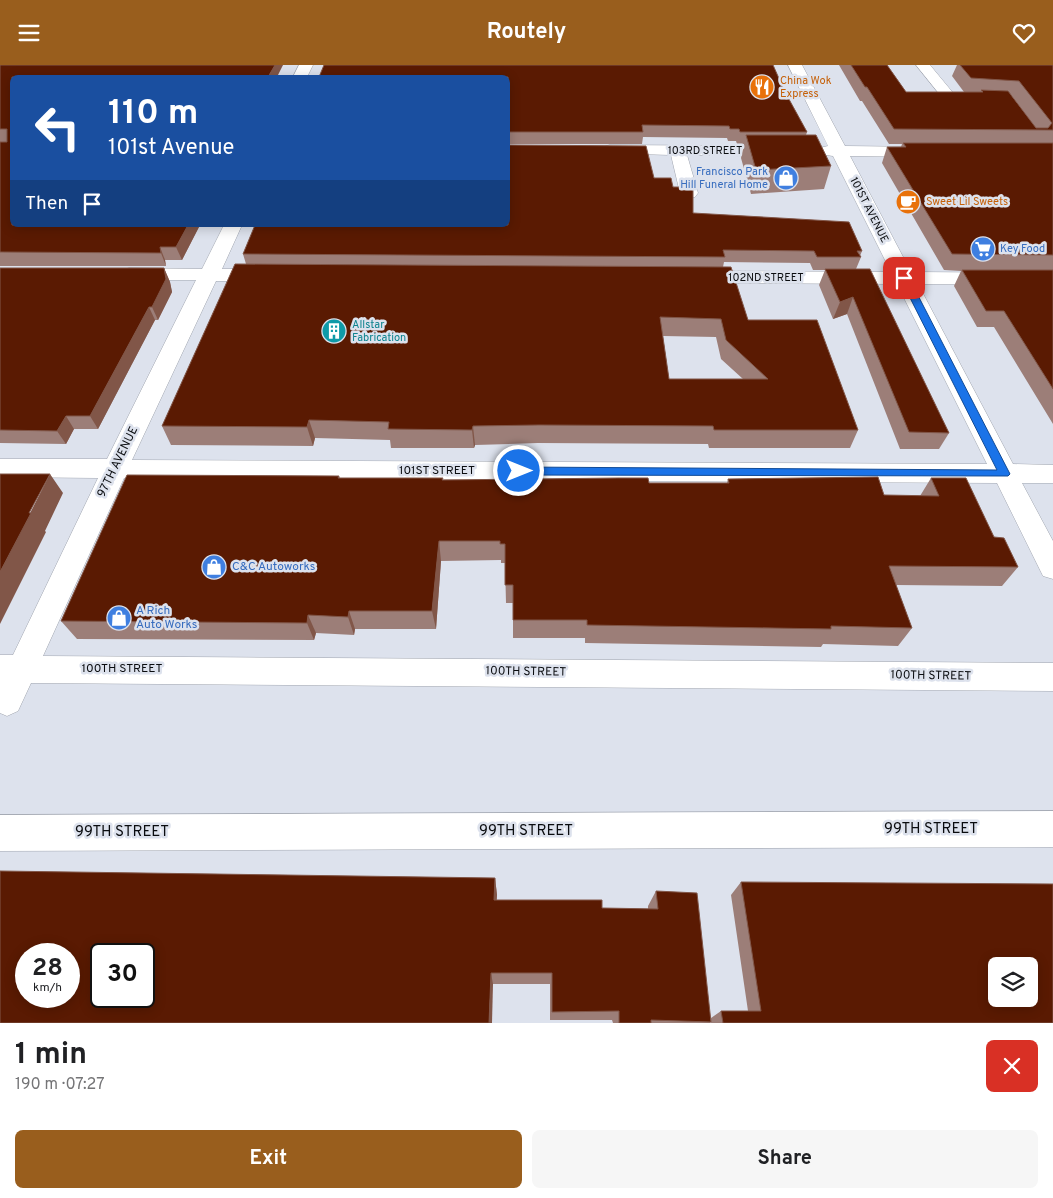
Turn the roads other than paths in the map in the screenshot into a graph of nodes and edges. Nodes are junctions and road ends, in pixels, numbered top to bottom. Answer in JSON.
{"nodes":[{"id":1,"x":795,"y":65,"type":"edge"},
{"id":2,"x":923,"y":65,"type":"edge"},
{"id":3,"x":996,"y":100,"type":"edge"},
{"id":4,"x":593,"y":150,"type":"edge"},
{"id":5,"x":678,"y":151,"type":"junction"},
{"id":6,"x":790,"y":151,"type":"edge"},
{"id":7,"x":809,"y":151,"type":"edge"},
{"id":8,"x":839,"y":151,"type":"junction"},
{"id":9,"x":935,"y":152,"type":"edge"},
{"id":10,"x":689,"y":193,"type":"edge"},
{"id":11,"x":232,"y":227,"type":"edge"},
{"id":12,"x":106,"y":274,"type":"edge"},
{"id":13,"x":210,"y":275,"type":"junction"},
{"id":14,"x":280,"y":275,"type":"edge"},
{"id":15,"x":679,"y":277,"type":"edge"},
{"id":16,"x":904,"y":278,"type":"junction"},
{"id":17,"x":1053,"y":279,"type":"edge"},
{"id":18,"x":0,"y":468,"type":"edge"},
{"id":19,"x":115,"y":469,"type":"junction"},
{"id":20,"x":1005,"y":474,"type":"junction"},
{"id":21,"x":1053,"y":474,"type":"edge"},
{"id":22,"x":1053,"y":568,"type":"edge"},
{"id":23,"x":11,"y":669,"type":"edge"},
{"id":24,"x":1053,"y":677,"type":"edge"},
{"id":25,"x":6,"y":701,"type":"dead end"},
{"id":26,"x":1053,"y":829,"type":"edge"},
{"id":27,"x":0,"y":833,"type":"edge"}],
"edges":[{"from":1,"to":8,"type":"street","name":"101ST AVENUE"},
{"from":2,"to":3,"type":"street"},
{"from":4,"to":5,"type":"street","name":"103RD STREET"},
{"from":5,"to":6,"type":"street","name":"103RD STREET"},
{"from":5,"to":10,"type":"street"},
{"from":7,"to":8,"type":"street"},
{"from":8,"to":9,"type":"street"},
{"from":8,"to":16,"type":"street","name":"101ST AVENUE"},
{"from":11,"to":13,"type":"street","name":"97TH AVENUE"},
{"from":12,"to":13,"type":"street"},
{"from":13,"to":14,"type":"street"},
{"from":13,"to":19,"type":"street","name":"97TH AVENUE"},
{"from":15,"to":16,"type":"street","name":"102ND STREET"},
{"from":16,"to":17,"type":"street","name":"102ND STREET"},
{"from":16,"to":20,"type":"street","name":"101ST AVENUE"},
{"from":18,"to":19,"type":"street","name":"101ST STREET"},
{"from":19,"to":20,"type":"street","name":"101ST STREET"},
{"from":19,"to":23,"type":"street","name":"97TH AVENUE"},
{"from":20,"to":21,"type":"street","name":"101ST STREET"},
{"from":20,"to":22,"type":"street","name":"101ST AVENUE"},
{"from":23,"to":24,"type":"street","name":"100TH STREET"},
{"from":23,"to":25,"type":"street","name":"97TH AVENUE"},
{"from":26,"to":27,"type":"street","name":"99TH STREET"}]}
